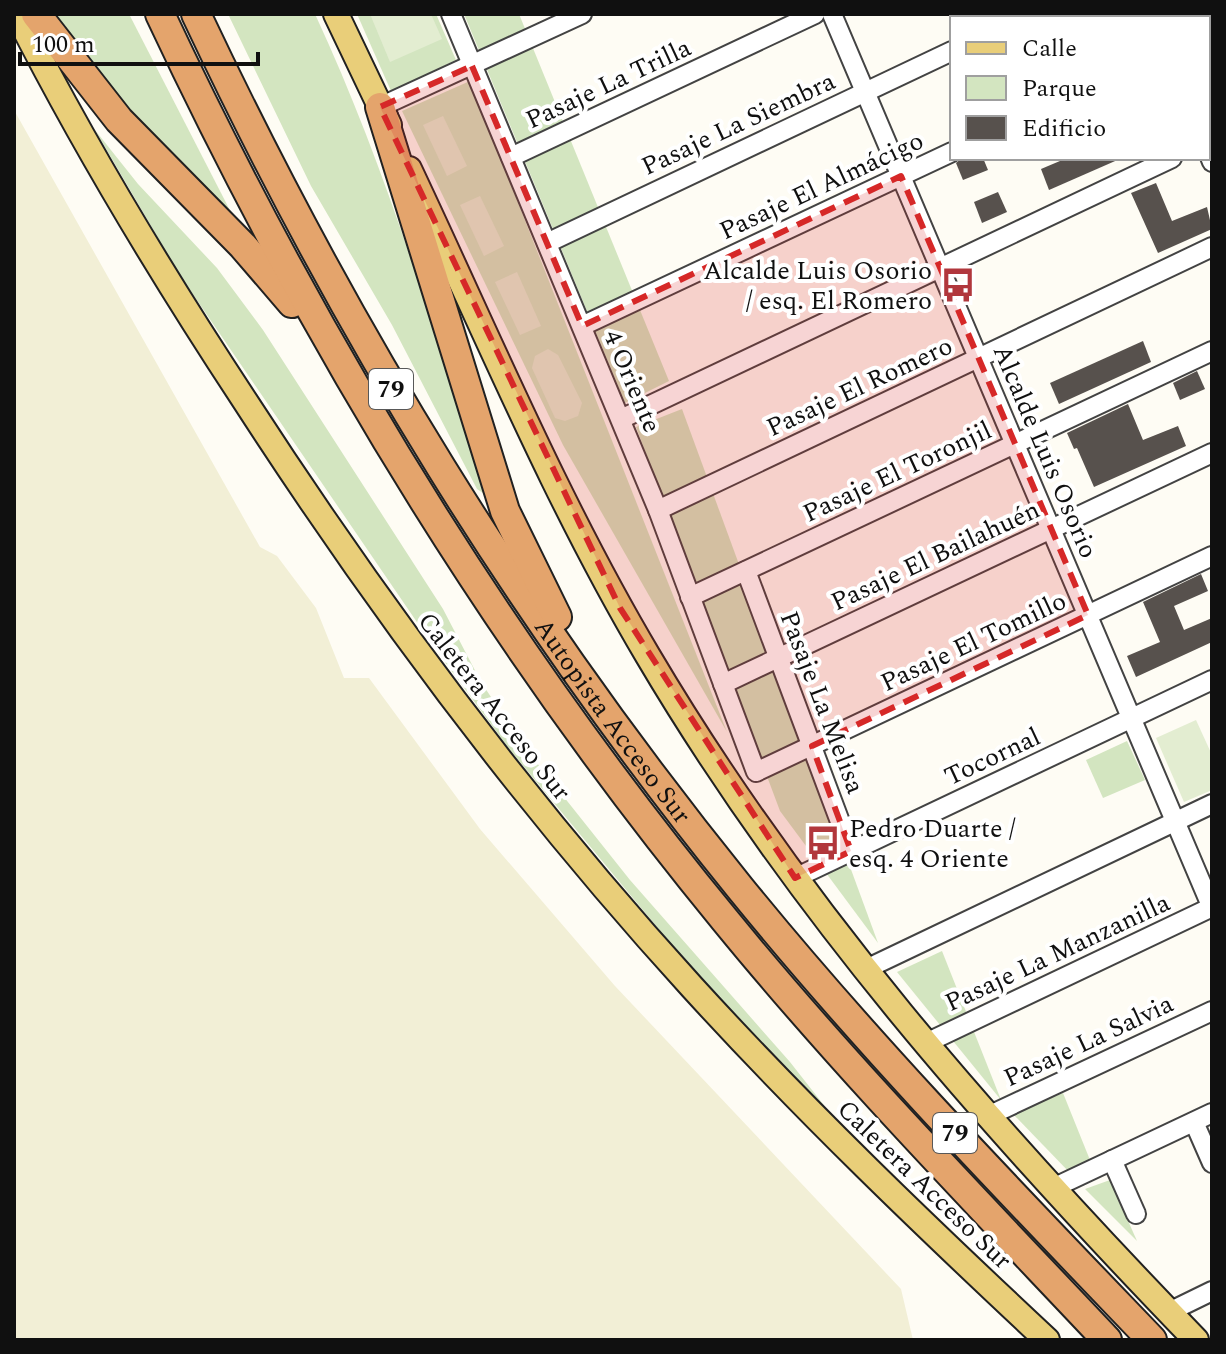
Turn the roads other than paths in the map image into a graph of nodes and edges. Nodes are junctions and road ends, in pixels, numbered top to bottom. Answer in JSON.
{"nodes":[{"id":1,"x":17,"y":14,"type":"edge"},
{"id":2,"x":36,"y":14,"type":"edge"},
{"id":3,"x":160,"y":14,"type":"edge"},
{"id":4,"x":196,"y":14,"type":"edge"},
{"id":5,"x":336,"y":14,"type":"edge"},
{"id":6,"x":451,"y":14,"type":"edge"},
{"id":7,"x":582,"y":14,"type":"edge"},
{"id":8,"x":815,"y":14,"type":"edge"},
{"id":9,"x":832,"y":14,"type":"edge"},
{"id":10,"x":950,"y":52,"type":"edge"},
{"id":11,"x":472,"y":66,"type":"junction"},
{"id":12,"x":865,"y":92,"type":"junction"},
{"id":13,"x":380,"y":107,"type":"junction"},
{"id":14,"x":950,"y":153,"type":"edge"},
{"id":15,"x":511,"y":157,"type":"junction"},
{"id":16,"x":1168,"y":160,"type":"edge"},
{"id":17,"x":901,"y":176,"type":"junction"},
{"id":18,"x":547,"y":243,"type":"junction"},
{"id":19,"x":1212,"y":247,"type":"edge"},
{"id":20,"x":940,"y":268,"type":"junction"},
{"id":21,"x":582,"y":326,"type":"junction"},
{"id":22,"x":1212,"y":351,"type":"edge"},
{"id":23,"x":978,"y":358,"type":"junction"},
{"id":24,"x":354,"y":389,"type":"junction"},
{"id":25,"x":621,"y":419,"type":"junction"},
{"id":26,"x":1015,"y":444,"type":"junction"},
{"id":27,"x":1212,"y":453,"type":"edge"},
{"id":28,"x":658,"y":510,"type":"junction"},
{"id":29,"x":1051,"y":529,"type":"junction"},
{"id":30,"x":1212,"y":556,"type":"edge"},
{"id":31,"x":746,"y":571,"type":"junction"},
{"id":32,"x":690,"y":597,"type":"junction"},
{"id":33,"x":1088,"y":615,"type":"junction"},
{"id":34,"x":779,"y":658,"type":"junction"},
{"id":35,"x":1212,"y":680,"type":"edge"},
{"id":36,"x":723,"y":684,"type":"junction"},
{"id":37,"x":1132,"y":719,"type":"junction"},
{"id":38,"x":626,"y":740,"type":"junction"},
{"id":39,"x":812,"y":746,"type":"junction"},
{"id":40,"x":756,"y":772,"type":"joint"},
{"id":41,"x":1212,"y":804,"type":"edge"},
{"id":42,"x":1175,"y":822,"type":"junction"},
{"id":43,"x":851,"y":851,"type":"junction"},
{"id":44,"x":795,"y":878,"type":"junction"},
{"id":45,"x":1212,"y":908,"type":"edge"},
{"id":46,"x":864,"y":970,"type":"junction"},
{"id":47,"x":1212,"y":1011,"type":"edge"},
{"id":48,"x":924,"y":1044,"type":"junction"},
{"id":49,"x":1212,"y":1113,"type":"edge"},
{"id":50,"x":986,"y":1117,"type":"junction"},
{"id":51,"x":1194,"y":1122,"type":"junction"},
{"id":52,"x":1112,"y":1160,"type":"junction"},
{"id":53,"x":1212,"y":1163,"type":"edge"},
{"id":54,"x":1051,"y":1189,"type":"junction"},
{"id":55,"x":1136,"y":1214,"type":"dead end"},
{"id":56,"x":1212,"y":1291,"type":"edge"},
{"id":57,"x":1169,"y":1312,"type":"junction"},
{"id":58,"x":1047,"y":1340,"type":"edge"},
{"id":59,"x":1107,"y":1340,"type":"edge"},
{"id":60,"x":1152,"y":1340,"type":"edge"},
{"id":61,"x":1196,"y":1340,"type":"edge"}],
"edges":[{"from":1,"to":58,"type":"main road","name":"Caletera Acceso Sur"},
{"from":2,"to":24,"type":"highway"},
{"from":3,"to":24,"type":"highway","name":"Autopista Acceso Sur","number":"79"},
{"from":4,"to":38,"type":"highway","name":"Autopista Acceso Sur","number":"79"},
{"from":5,"to":13,"type":"main road"},
{"from":6,"to":11,"type":"street","name":"4 Oriente"},
{"from":7,"to":11,"type":"street"},
{"from":8,"to":15,"type":"street","name":"Pasaje La Trilla"},
{"from":9,"to":12,"type":"street","name":"Alcalde Luis Osorio"},
{"from":10,"to":12,"type":"street","name":"Pasaje La Siembra"},
{"from":11,"to":13,"type":"street"},
{"from":11,"to":15,"type":"street","name":"4 Oriente"},
{"from":12,"to":17,"type":"street","name":"Alcalde Luis Osorio"},
{"from":12,"to":18,"type":"street","name":"Pasaje La Siembra"},
{"from":13,"to":38,"type":"highway"},
{"from":13,"to":44,"type":"main road"},
{"from":14,"to":17,"type":"street","name":"Pasaje El Almácigo"},
{"from":15,"to":18,"type":"street","name":"4 Oriente"},
{"from":16,"to":20,"type":"street"},
{"from":17,"to":20,"type":"street","name":"Alcalde Luis Osorio"},
{"from":17,"to":21,"type":"street","name":"Pasaje El Almácigo"},
{"from":18,"to":21,"type":"street","name":"4 Oriente"},
{"from":19,"to":23,"type":"street","name":"Pasaje El Romero"},
{"from":20,"to":23,"type":"street","name":"Alcalde Luis Osorio"},
{"from":20,"to":25,"type":"street"},
{"from":21,"to":25,"type":"street","name":"4 Oriente"},
{"from":22,"to":26,"type":"street","name":"Pasaje El Toronjil"},
{"from":23,"to":26,"type":"street","name":"Alcalde Luis Osorio"},
{"from":23,"to":28,"type":"street","name":"Pasaje El Romero"},
{"from":24,"to":59,"type":"highway","name":"Autopista Acceso Sur","number":"79"},
{"from":25,"to":28,"type":"street","name":"4 Oriente"},
{"from":26,"to":29,"type":"street","name":"Alcalde Luis Osorio"},
{"from":26,"to":31,"type":"street","name":"Pasaje El Toronjil"},
{"from":27,"to":29,"type":"street","name":"Pasaje El Bailahuén"},
{"from":28,"to":32,"type":"street","name":"4 Oriente"},
{"from":29,"to":33,"type":"street","name":"Alcalde Luis Osorio"},
{"from":29,"to":34,"type":"street","name":"Pasaje El Bailahuén"},
{"from":30,"to":33,"type":"street","name":"Pasaje El Tomillo"},
{"from":31,"to":32,"type":"street","name":"Pasaje El Toronjil"},
{"from":31,"to":34,"type":"street","name":"Pasaje La Melisa"},
{"from":32,"to":36,"type":"street","name":"4 Oriente"},
{"from":33,"to":37,"type":"street","name":"Alcalde Luis Osorio"},
{"from":33,"to":39,"type":"street","name":"Pasaje El Tomillo"},
{"from":34,"to":36,"type":"street","name":"Pasaje El Bailahuén"},
{"from":34,"to":39,"type":"street","name":"Pasaje La Melisa"},
{"from":35,"to":37,"type":"street","name":"Tocornal"},
{"from":36,"to":40,"type":"street","name":"4 Oriente"},
{"from":37,"to":42,"type":"street","name":"Alcalde Luis Osorio"},
{"from":37,"to":43,"type":"street","name":"Tocornal"},
{"from":38,"to":60,"type":"highway","name":"Autopista Acceso Sur","number":"79"},
{"from":39,"to":40,"type":"street","name":"Pasaje El Tomillo"},
{"from":39,"to":43,"type":"street","name":"Pasaje La Melisa"},
{"from":41,"to":42,"type":"street"},
{"from":42,"to":45,"type":"street","name":"Alcalde Luis Osorio"},
{"from":42,"to":46,"type":"street"},
{"from":43,"to":44,"type":"street","name":"Tocornal"},
{"from":44,"to":46,"type":"main road"},
{"from":45,"to":48,"type":"street","name":"Pasaje La Manzanilla"},
{"from":46,"to":48,"type":"main road"},
{"from":47,"to":50,"type":"street","name":"Pasaje La Salvia"},
{"from":48,"to":50,"type":"main road"},
{"from":49,"to":51,"type":"street"},
{"from":50,"to":54,"type":"main road"},
{"from":51,"to":52,"type":"street"},
{"from":51,"to":53,"type":"street"},
{"from":52,"to":54,"type":"street"},
{"from":52,"to":55,"type":"street"},
{"from":54,"to":57,"type":"main road"},
{"from":56,"to":57,"type":"street"},
{"from":57,"to":61,"type":"main road"}]}
